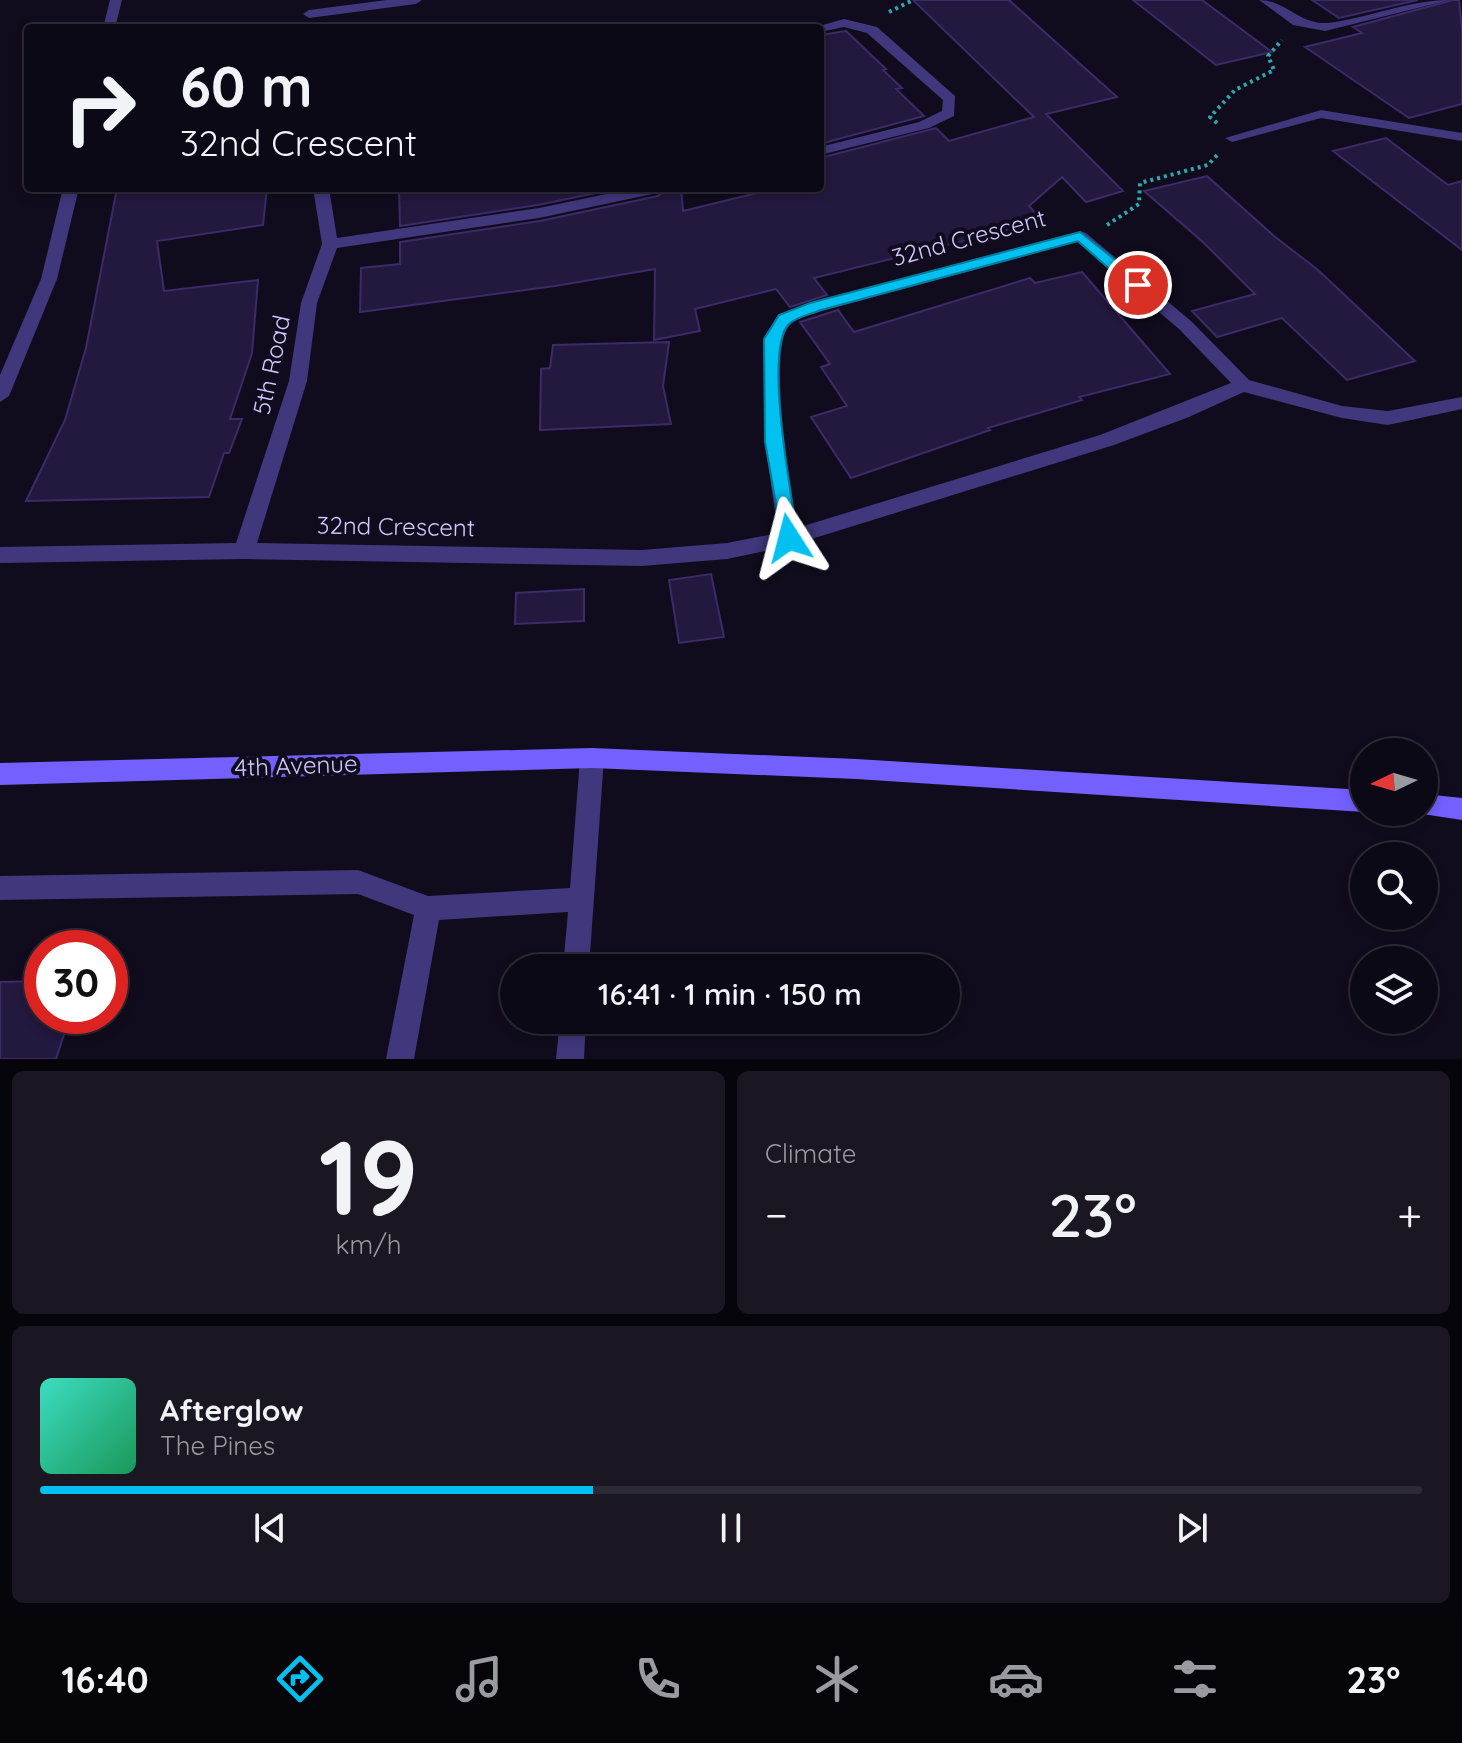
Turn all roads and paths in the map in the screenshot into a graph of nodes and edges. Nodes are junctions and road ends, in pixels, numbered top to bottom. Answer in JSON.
{"nodes":[{"id":1,"x":116,"y":0,"type":"edge"},
{"id":2,"x":416,"y":0,"type":"edge"},
{"id":3,"x":1265,"y":0,"type":"edge"},
{"id":4,"x":1444,"y":0,"type":"edge"},
{"id":5,"x":309,"y":14,"type":"edge"},
{"id":6,"x":1298,"y":22,"type":"junction"},
{"id":7,"x":110,"y":24,"type":"edge"},
{"id":8,"x":824,"y":27,"type":"edge"},
{"id":9,"x":1462,"y":137,"type":"edge"},
{"id":10,"x":1232,"y":138,"type":"junction"},
{"id":11,"x":824,"y":150,"type":"edge"},
{"id":12,"x":70,"y":192,"type":"edge"},
{"id":13,"x":322,"y":192,"type":"edge"},
{"id":14,"x":638,"y":192,"type":"edge"},
{"id":15,"x":1080,"y":236,"type":"junction"},
{"id":16,"x":330,"y":244,"type":"junction"},
{"id":17,"x":1243,"y":385,"type":"junction"},
{"id":18,"x":0,"y":396,"type":"edge"},
{"id":19,"x":1462,"y":403,"type":"edge"},
{"id":20,"x":789,"y":538,"type":"junction"},
{"id":21,"x":244,"y":551,"type":"junction"},
{"id":22,"x":0,"y":555,"type":"edge"},
{"id":23,"x":592,"y":758,"type":"junction"},
{"id":24,"x":0,"y":774,"type":"edge"},
{"id":25,"x":1350,"y":800,"type":"edge"},
{"id":26,"x":1438,"y":806,"type":"edge"},
{"id":27,"x":1462,"y":809,"type":"edge"},
{"id":28,"x":0,"y":888,"type":"edge"},
{"id":29,"x":582,"y":899,"type":"junction"},
{"id":30,"x":428,"y":908,"type":"junction"},
{"id":31,"x":577,"y":954,"type":"edge"},
{"id":32,"x":572,"y":1034,"type":"edge"},
{"id":33,"x":400,"y":1059,"type":"edge"},
{"id":34,"x":570,"y":1059,"type":"edge"}],
"edges":[{"from":1,"to":7,"type":"street"},
{"from":2,"to":5,"type":"street"},
{"from":3,"to":6,"type":"street"},
{"from":4,"to":6,"type":"street"},
{"from":6,"to":10,"type":"path"},
{"from":8,"to":11,"type":"street"},
{"from":9,"to":10,"type":"street"},
{"from":10,"to":15,"type":"path"},
{"from":12,"to":18,"type":"street"},
{"from":13,"to":16,"type":"street","name":"5th Road"},
{"from":14,"to":16,"type":"street"},
{"from":15,"to":17,"type":"street","name":"32nd Crescent"},
{"from":15,"to":20,"type":"street","name":"32nd Crescent"},
{"from":16,"to":21,"type":"street","name":"5th Road"},
{"from":17,"to":19,"type":"street"},
{"from":17,"to":20,"type":"street","name":"32nd Crescent"},
{"from":20,"to":21,"type":"street","name":"32nd Crescent"},
{"from":21,"to":22,"type":"street","name":"32nd Crescent"},
{"from":23,"to":24,"type":"street","name":"4th Avenue"},
{"from":23,"to":25,"type":"street","name":"4th Avenue"},
{"from":23,"to":29,"type":"street"},
{"from":26,"to":27,"type":"street"},
{"from":28,"to":30,"type":"street"},
{"from":29,"to":30,"type":"street"},
{"from":29,"to":31,"type":"street"},
{"from":30,"to":33,"type":"street"},
{"from":32,"to":34,"type":"street"}]}
